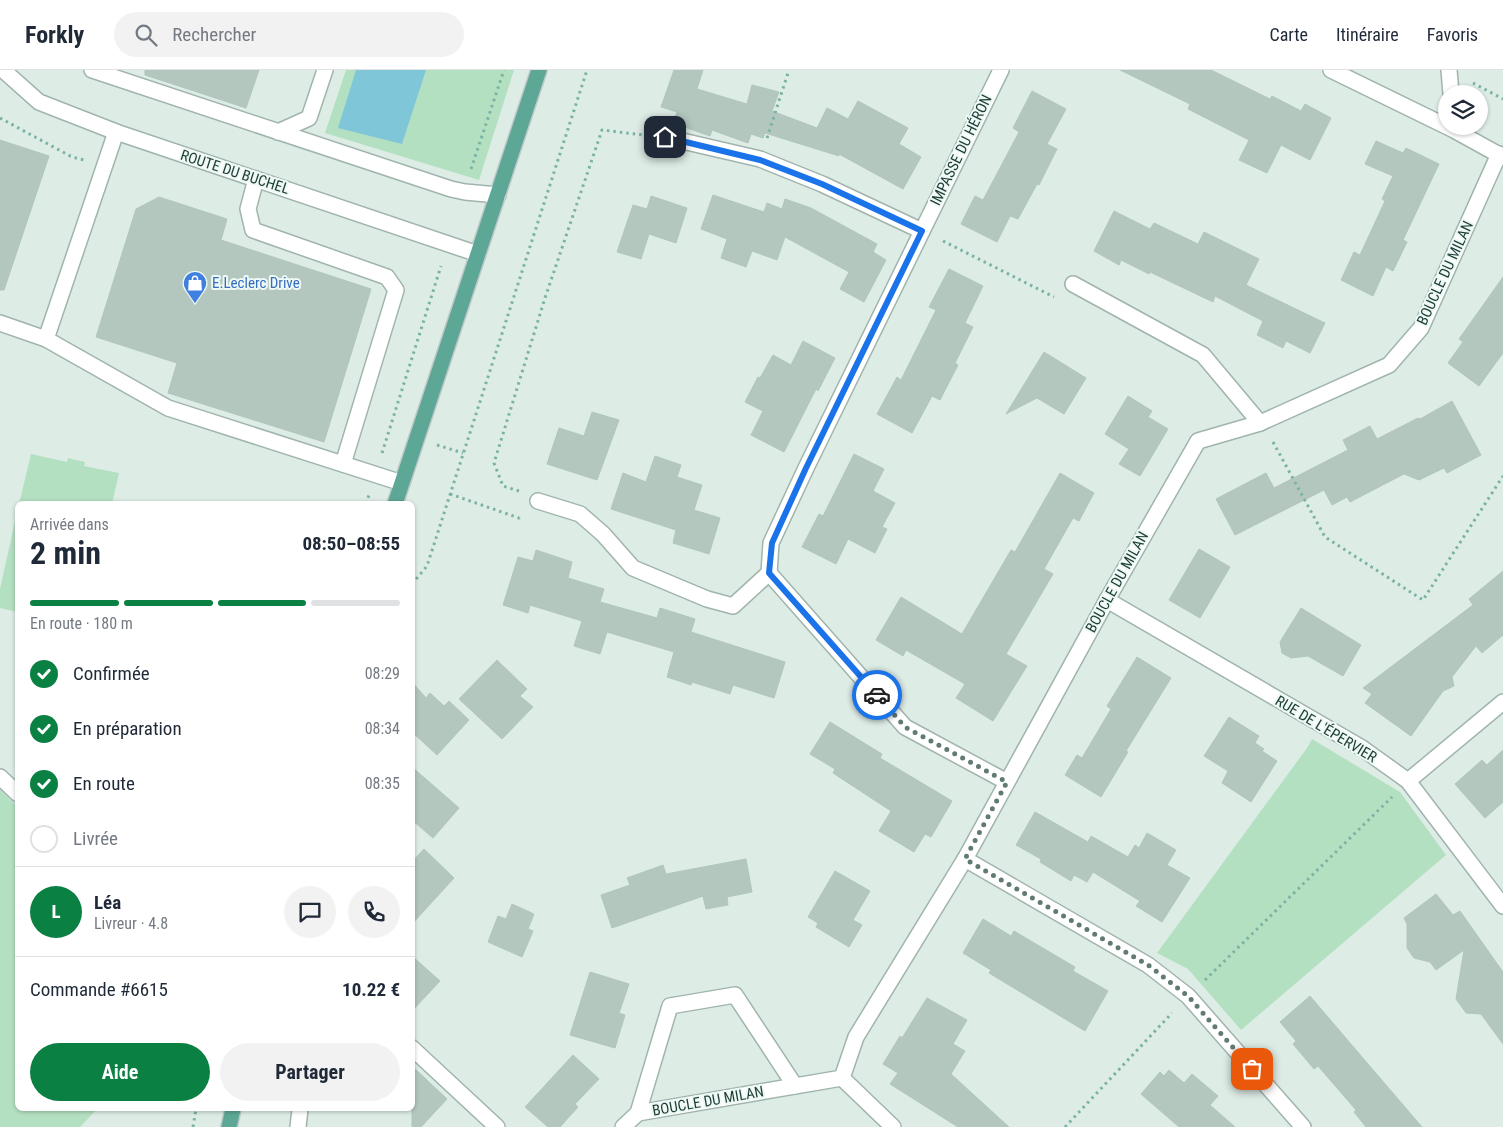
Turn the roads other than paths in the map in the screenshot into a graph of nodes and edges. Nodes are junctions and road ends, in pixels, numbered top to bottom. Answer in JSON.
{"nodes":[{"id":1,"x":3,"y":70,"type":"edge"},
{"id":2,"x":92,"y":70,"type":"edge"},
{"id":3,"x":325,"y":70,"type":"edge"},
{"id":4,"x":539,"y":70,"type":"edge"},
{"id":5,"x":1001,"y":70,"type":"edge"},
{"id":6,"x":1331,"y":70,"type":"edge"},
{"id":7,"x":1449,"y":70,"type":"edge"},
{"id":8,"x":1450,"y":85,"type":"edge"},
{"id":9,"x":1438,"y":120,"type":"edge"},
{"id":10,"x":116,"y":132,"type":"junction"},
{"id":11,"x":278,"y":132,"type":"junction"},
{"id":12,"x":1466,"y":135,"type":"edge"},
{"id":13,"x":665,"y":137,"type":"road end"},
{"id":14,"x":1501,"y":156,"type":"edge"},
{"id":15,"x":256,"y":179,"type":"junction"},
{"id":16,"x":498,"y":195,"type":"junction"},
{"id":17,"x":922,"y":231,"type":"junction"},
{"id":18,"x":478,"y":254,"type":"junction"},
{"id":19,"x":1073,"y":284,"type":"road end"},
{"id":20,"x":0,"y":323,"type":"edge"},
{"id":21,"x":46,"y":339,"type":"junction"},
{"id":22,"x":1260,"y":423,"type":"junction"},
{"id":23,"x":343,"y":464,"type":"junction"},
{"id":24,"x":402,"y":483,"type":"junction"},
{"id":25,"x":396,"y":501,"type":"edge"},
{"id":26,"x":538,"y":501,"type":"road end"},
{"id":27,"x":769,"y":573,"type":"junction"},
{"id":28,"x":1107,"y":600,"type":"junction"},
{"id":29,"x":1503,"y":702,"type":"edge"},
{"id":30,"x":0,"y":777,"type":"edge"},
{"id":31,"x":1408,"y":781,"type":"junction"},
{"id":32,"x":1007,"y":782,"type":"junction"},
{"id":33,"x":15,"y":791,"type":"edge"},
{"id":34,"x":965,"y":859,"type":"junction"},
{"id":35,"x":1503,"y":906,"type":"edge"},
{"id":36,"x":415,"y":1051,"type":"edge"},
{"id":37,"x":842,"y":1078,"type":"junction"},
{"id":38,"x":794,"y":1086,"type":"junction"},
{"id":39,"x":233,"y":1111,"type":"edge"},
{"id":40,"x":300,"y":1111,"type":"edge"},
{"id":41,"x":638,"y":1113,"type":"junction"},
{"id":42,"x":229,"y":1127,"type":"edge"},
{"id":43,"x":298,"y":1127,"type":"edge"},
{"id":44,"x":497,"y":1127,"type":"edge"},
{"id":45,"x":623,"y":1127,"type":"edge"},
{"id":46,"x":893,"y":1127,"type":"edge"},
{"id":47,"x":1303,"y":1127,"type":"edge"}],
"edges":[{"from":1,"to":10,"type":"street","name":"ROUTE DU BUCHEL"},
{"from":2,"to":11,"type":"street"},
{"from":3,"to":11,"type":"street"},
{"from":4,"to":16,"type":"main road"},
{"from":5,"to":17,"type":"street","name":"IMPASSE DU HÉRON"},
{"from":6,"to":9,"type":"street"},
{"from":7,"to":8,"type":"street"},
{"from":10,"to":15,"type":"street","name":"ROUTE DU BUCHEL"},
{"from":10,"to":21,"type":"street"},
{"from":11,"to":16,"type":"street"},
{"from":12,"to":14,"type":"street"},
{"from":13,"to":17,"type":"street"},
{"from":14,"to":22,"type":"street","name":"BOUCLE DU MILAN"},
{"from":15,"to":18,"type":"street","name":"ROUTE DU BUCHEL"},
{"from":15,"to":23,"type":"street"},
{"from":16,"to":18,"type":"main road"},
{"from":17,"to":27,"type":"street","name":"IMPASSE DU HÉRON"},
{"from":18,"to":24,"type":"main road"},
{"from":19,"to":22,"type":"street"},
{"from":20,"to":21,"type":"street"},
{"from":21,"to":23,"type":"street"},
{"from":22,"to":28,"type":"street","name":"BOUCLE DU MILAN"},
{"from":23,"to":24,"type":"street"},
{"from":24,"to":25,"type":"main road"},
{"from":26,"to":27,"type":"street"},
{"from":27,"to":32,"type":"street"},
{"from":28,"to":31,"type":"street","name":"RUE DE L'ÉPERVIER"},
{"from":28,"to":32,"type":"street","name":"BOUCLE DU MILAN"},
{"from":29,"to":31,"type":"street"},
{"from":30,"to":33,"type":"street"},
{"from":31,"to":35,"type":"street","name":"RUE DE L'ÉPERVIER"},
{"from":32,"to":34,"type":"street","name":"BOUCLE DU MILAN"},
{"from":34,"to":37,"type":"street","name":"BOUCLE DU MILAN"},
{"from":34,"to":47,"type":"street"},
{"from":36,"to":44,"type":"street"},
{"from":37,"to":38,"type":"street","name":"BOUCLE DU MILAN"},
{"from":37,"to":46,"type":"street"},
{"from":38,"to":41,"type":"street","name":"BOUCLE DU MILAN"},
{"from":38,"to":41,"type":"street","name":"BOUCLE DU MILAN"},
{"from":39,"to":42,"type":"main road"},
{"from":40,"to":43,"type":"street"},
{"from":41,"to":45,"type":"street"}]}
